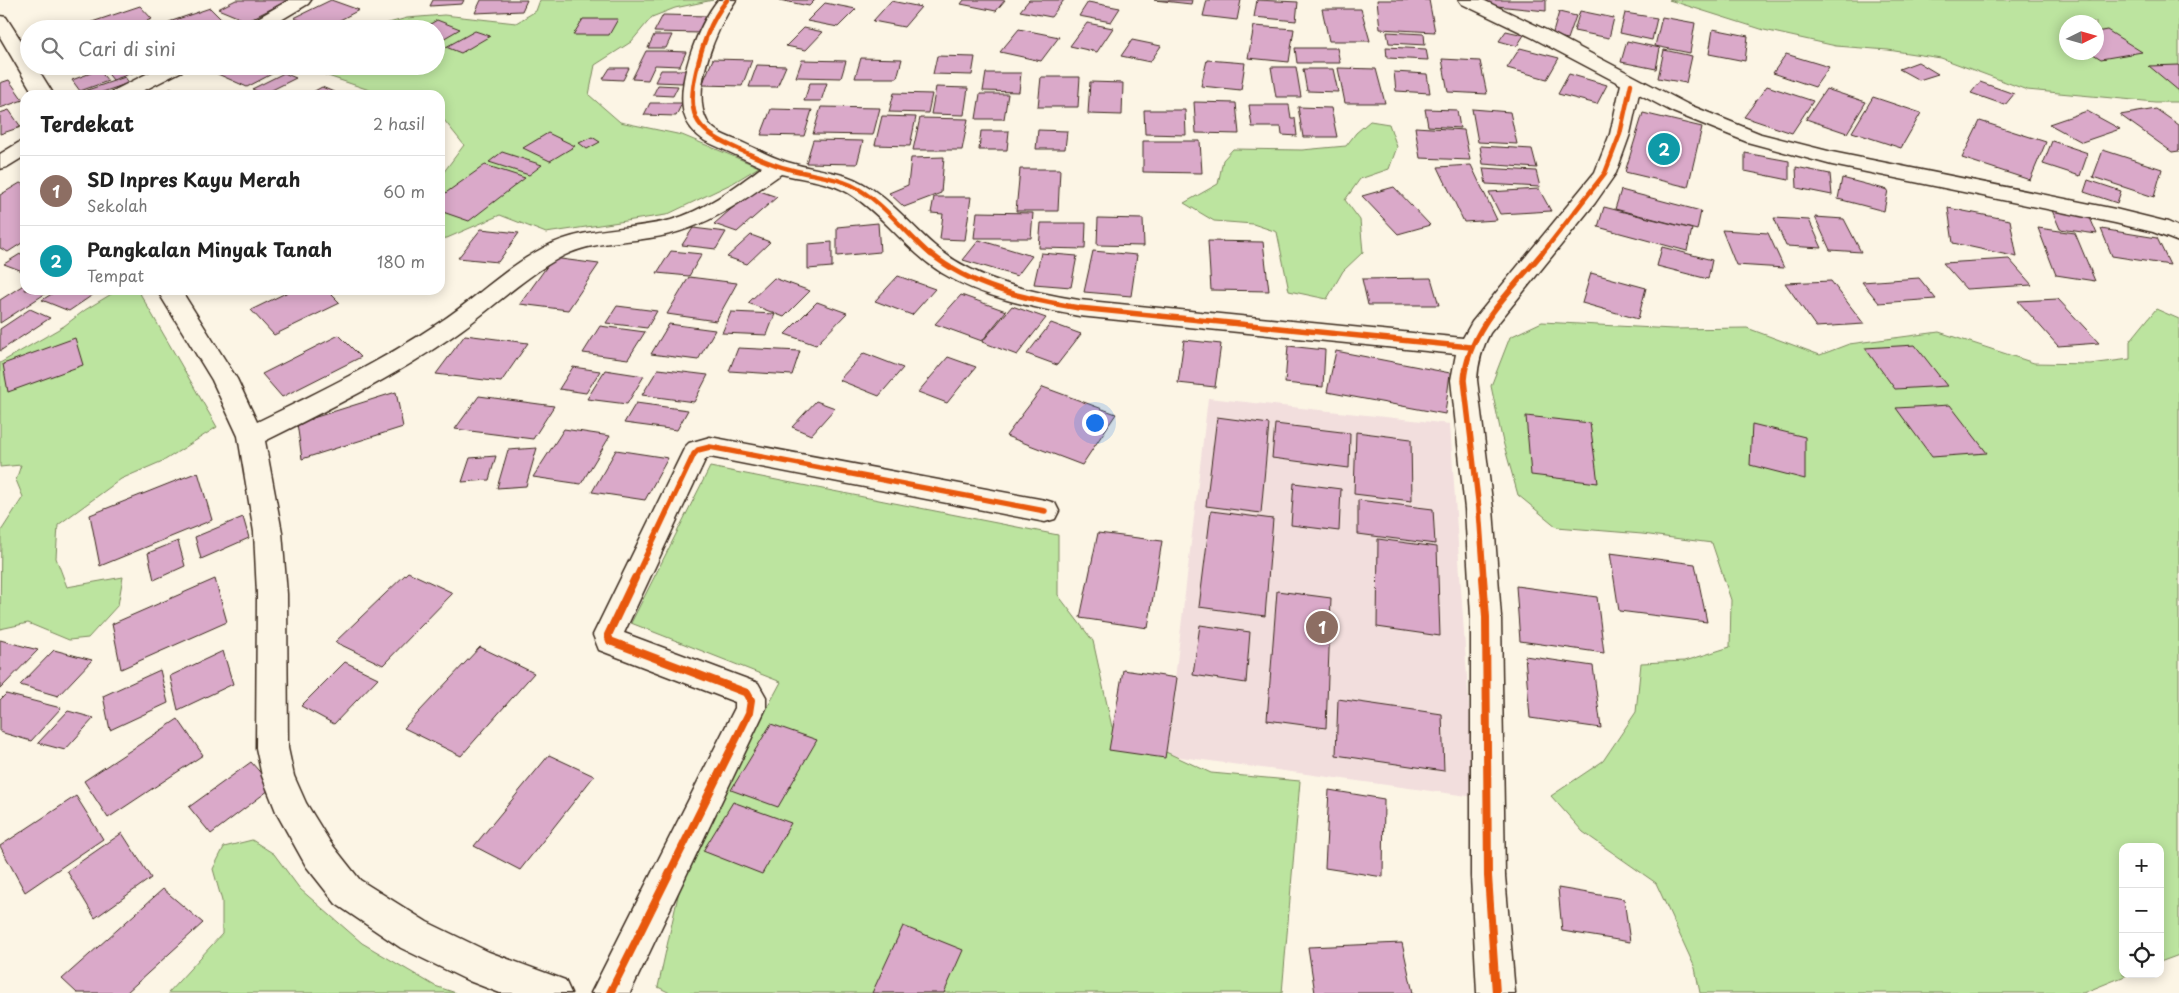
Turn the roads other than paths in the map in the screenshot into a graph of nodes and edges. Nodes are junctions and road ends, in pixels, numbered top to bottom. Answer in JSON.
{"nodes":[{"id":1,"x":302,"y":0,"type":"edge"},
{"id":2,"x":727,"y":0,"type":"edge"},
{"id":3,"x":1468,"y":0,"type":"edge"},
{"id":4,"x":268,"y":20,"type":"edge"},
{"id":5,"x":0,"y":22,"type":"edge"},
{"id":6,"x":20,"y":55,"type":"edge"},
{"id":7,"x":32,"y":75,"type":"edge"},
{"id":8,"x":159,"y":75,"type":"edge"},
{"id":9,"x":1631,"y":84,"type":"junction"},
{"id":10,"x":41,"y":90,"type":"edge"},
{"id":11,"x":130,"y":90,"type":"edge"},
{"id":12,"x":20,"y":150,"type":"edge"},
{"id":13,"x":0,"y":163,"type":"edge"},
{"id":14,"x":778,"y":166,"type":"junction"},
{"id":15,"x":2179,"y":235,"type":"edge"},
{"id":16,"x":172,"y":295,"type":"edge"},
{"id":17,"x":1470,"y":347,"type":"junction"},
{"id":18,"x":251,"y":436,"type":"junction"},
{"id":19,"x":1046,"y":511,"type":"dead end"},
{"id":20,"x":552,"y":993,"type":"edge"},
{"id":21,"x":610,"y":993,"type":"edge"},
{"id":22,"x":1496,"y":993,"type":"edge"}],
"edges":[{"from":1,"to":4,"type":"street"},
{"from":2,"to":14,"type":"street"},
{"from":3,"to":9,"type":"street"},
{"from":5,"to":6,"type":"street"},
{"from":7,"to":10,"type":"street"},
{"from":8,"to":11,"type":"street"},
{"from":9,"to":15,"type":"street"},
{"from":9,"to":17,"type":"street"},
{"from":12,"to":13,"type":"street"},
{"from":14,"to":17,"type":"street"},
{"from":14,"to":18,"type":"street"},
{"from":16,"to":18,"type":"street"},
{"from":17,"to":22,"type":"street"},
{"from":18,"to":20,"type":"street"},
{"from":19,"to":21,"type":"street"}]}
